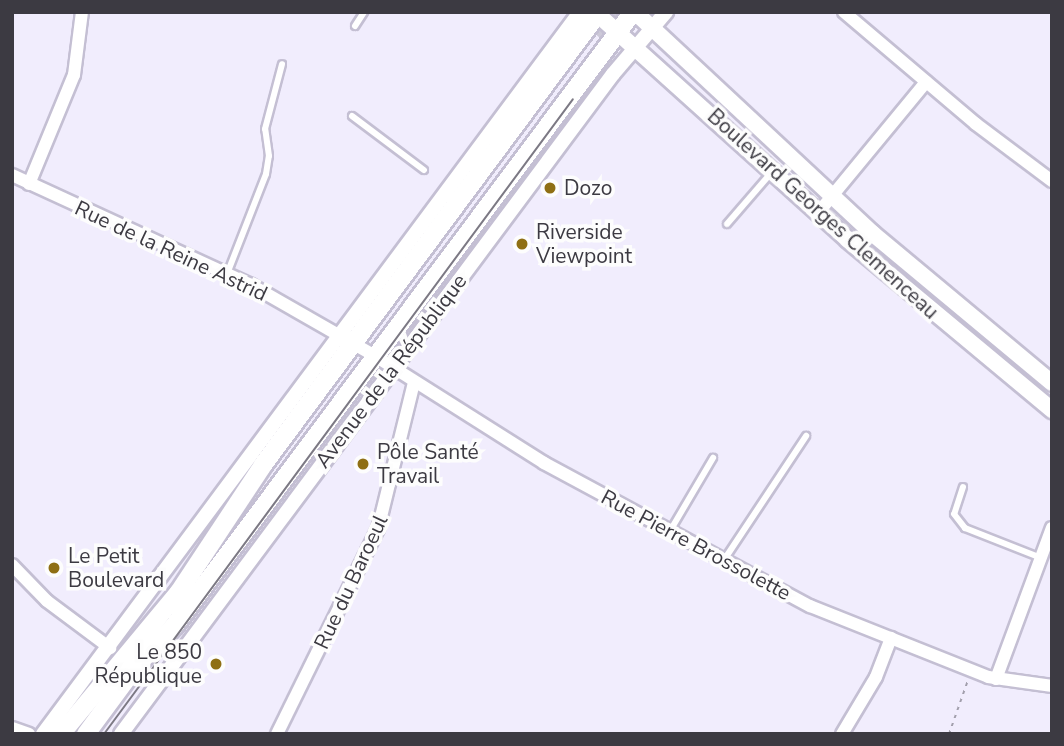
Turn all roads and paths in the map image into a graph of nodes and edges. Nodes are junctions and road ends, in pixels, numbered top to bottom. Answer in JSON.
{"nodes":[{"id":1,"x":82,"y":12,"type":"edge"},
{"id":2,"x":364,"y":12,"type":"edge"},
{"id":3,"x":634,"y":12,"type":"edge"},
{"id":4,"x":666,"y":12,"type":"edge"},
{"id":5,"x":844,"y":12,"type":"edge"},
{"id":6,"x":597,"y":22,"type":"edge"},
{"id":7,"x":355,"y":26,"type":"dead end"},
{"id":8,"x":652,"y":27,"type":"junction"},
{"id":9,"x":635,"y":47,"type":"junction"},
{"id":10,"x":282,"y":64,"type":"dead end"},
{"id":11,"x":926,"y":82,"type":"junction"},
{"id":12,"x":352,"y":116,"type":"dead end"},
{"id":13,"x":424,"y":170,"type":"dead end"},
{"id":14,"x":772,"y":171,"type":"junction"},
{"id":15,"x":12,"y":176,"type":"edge"},
{"id":16,"x":1052,"y":181,"type":"edge"},
{"id":17,"x":29,"y":184,"type":"junction"},
{"id":18,"x":832,"y":196,"type":"junction"},
{"id":19,"x":818,"y":213,"type":"junction"},
{"id":20,"x":727,"y":224,"type":"dead end"},
{"id":21,"x":228,"y":274,"type":"junction"},
{"id":22,"x":364,"y":343,"type":"junction"},
{"id":23,"x":394,"y":368,"type":"junction"},
{"id":24,"x":414,"y":382,"type":"junction"},
{"id":25,"x":1052,"y":383,"type":"edge"},
{"id":26,"x":1052,"y":410,"type":"edge"},
{"id":27,"x":806,"y":436,"type":"dead end"},
{"id":28,"x":713,"y":458,"type":"dead end"},
{"id":29,"x":963,"y":486,"type":"dead end"},
{"id":30,"x":1052,"y":528,"type":"edge"},
{"id":31,"x":670,"y":531,"type":"junction"},
{"id":32,"x":1041,"y":558,"type":"junction"},
{"id":33,"x":724,"y":560,"type":"junction"},
{"id":34,"x":12,"y":565,"type":"edge"},
{"id":35,"x":179,"y":592,"type":"junction"},
{"id":36,"x":891,"y":638,"type":"junction"},
{"id":37,"x":110,"y":648,"type":"junction"},
{"id":38,"x":135,"y":667,"type":"junction"},
{"id":39,"x":972,"y":669,"type":"junction"},
{"id":40,"x":996,"y":679,"type":"junction"},
{"id":41,"x":1052,"y":686,"type":"edge"},
{"id":42,"x":12,"y":727,"type":"edge"},
{"id":43,"x":29,"y":734,"type":"edge"},
{"id":44,"x":43,"y":734,"type":"edge"},
{"id":45,"x":61,"y":734,"type":"edge"},
{"id":46,"x":74,"y":734,"type":"edge"},
{"id":47,"x":86,"y":734,"type":"edge"},
{"id":48,"x":121,"y":734,"type":"edge"},
{"id":49,"x":277,"y":734,"type":"edge"},
{"id":50,"x":842,"y":734,"type":"edge"},
{"id":51,"x":949,"y":734,"type":"edge"}],
"edges":[{"from":1,"to":17,"type":"street"},
{"from":2,"to":7,"type":"lane"},
{"from":3,"to":6,"type":"main road"},
{"from":3,"to":8,"type":"main road","name":"Boulevard Georges Clemenceau"},
{"from":4,"to":8,"type":"street","name":"Avenue de la République"},
{"from":5,"to":11,"type":"street"},
{"from":6,"to":9,"type":"main road","name":"Boulevard Georges Clemenceau"},
{"from":6,"to":22,"type":"main road","name":"Avenue de la République"},
{"from":6,"to":22,"type":"main road"},
{"from":6,"to":22,"type":"street","name":"Avenue de la République"},
{"from":8,"to":9,"type":"street","name":"Avenue de la République"},
{"from":8,"to":18,"type":"main road","name":"Boulevard Georges Clemenceau"},
{"from":9,"to":14,"type":"main road","name":"Boulevard Georges Clemenceau"},
{"from":9,"to":23,"type":"street","name":"Avenue de la République"},
{"from":10,"to":21,"type":"lane"},
{"from":11,"to":16,"type":"street"},
{"from":11,"to":18,"type":"street"},
{"from":12,"to":13,"type":"lane"},
{"from":14,"to":19,"type":"main road","name":"Boulevard Georges Clemenceau"},
{"from":14,"to":20,"type":"lane"},
{"from":15,"to":17,"type":"street","name":"Rue de la Reine Astrid"},
{"from":17,"to":21,"type":"street","name":"Rue de la Reine Astrid"},
{"from":18,"to":19,"type":"street"},
{"from":18,"to":25,"type":"main road","name":"Boulevard Georges Clemenceau"},
{"from":19,"to":26,"type":"main road","name":"Boulevard Georges Clemenceau"},
{"from":21,"to":22,"type":"street","name":"Rue de la Reine Astrid"},
{"from":22,"to":23,"type":"street","name":"Rue Pierre Brossolette"},
{"from":22,"to":35,"type":"main road"},
{"from":22,"to":37,"type":"street","name":"Avenue de la République"},
{"from":22,"to":38,"type":"main road"},
{"from":23,"to":24,"type":"street","name":"Rue Pierre Brossolette"},
{"from":23,"to":48,"type":"street","name":"Avenue de la République"},
{"from":24,"to":31,"type":"street","name":"Rue Pierre Brossolette"},
{"from":24,"to":49,"type":"street","name":"Rue du Baroeul"},
{"from":27,"to":33,"type":"lane"},
{"from":28,"to":31,"type":"lane"},
{"from":29,"to":32,"type":"lane"},
{"from":30,"to":32,"type":"street"},
{"from":31,"to":33,"type":"street","name":"Rue Pierre Brossolette"},
{"from":32,"to":40,"type":"street"},
{"from":33,"to":36,"type":"street","name":"Rue Pierre Brossolette"},
{"from":34,"to":37,"type":"street"},
{"from":35,"to":38,"type":"main road","name":"Avenue de la République"},
{"from":35,"to":45,"type":"main road"},
{"from":35,"to":46,"type":"main road","name":"Avenue de la République"},
{"from":36,"to":39,"type":"street","name":"Rue Pierre Brossolette"},
{"from":36,"to":50,"type":"street"},
{"from":37,"to":44,"type":"street","name":"Avenue de la République"},
{"from":38,"to":47,"type":"main road","name":"Avenue de la République"},
{"from":39,"to":40,"type":"street","name":"Rue Pierre Brossolette"},
{"from":39,"to":51,"type":"path"},
{"from":40,"to":41,"type":"street","name":"Rue Pierre Brossolette"},
{"from":42,"to":43,"type":"street"}]}
